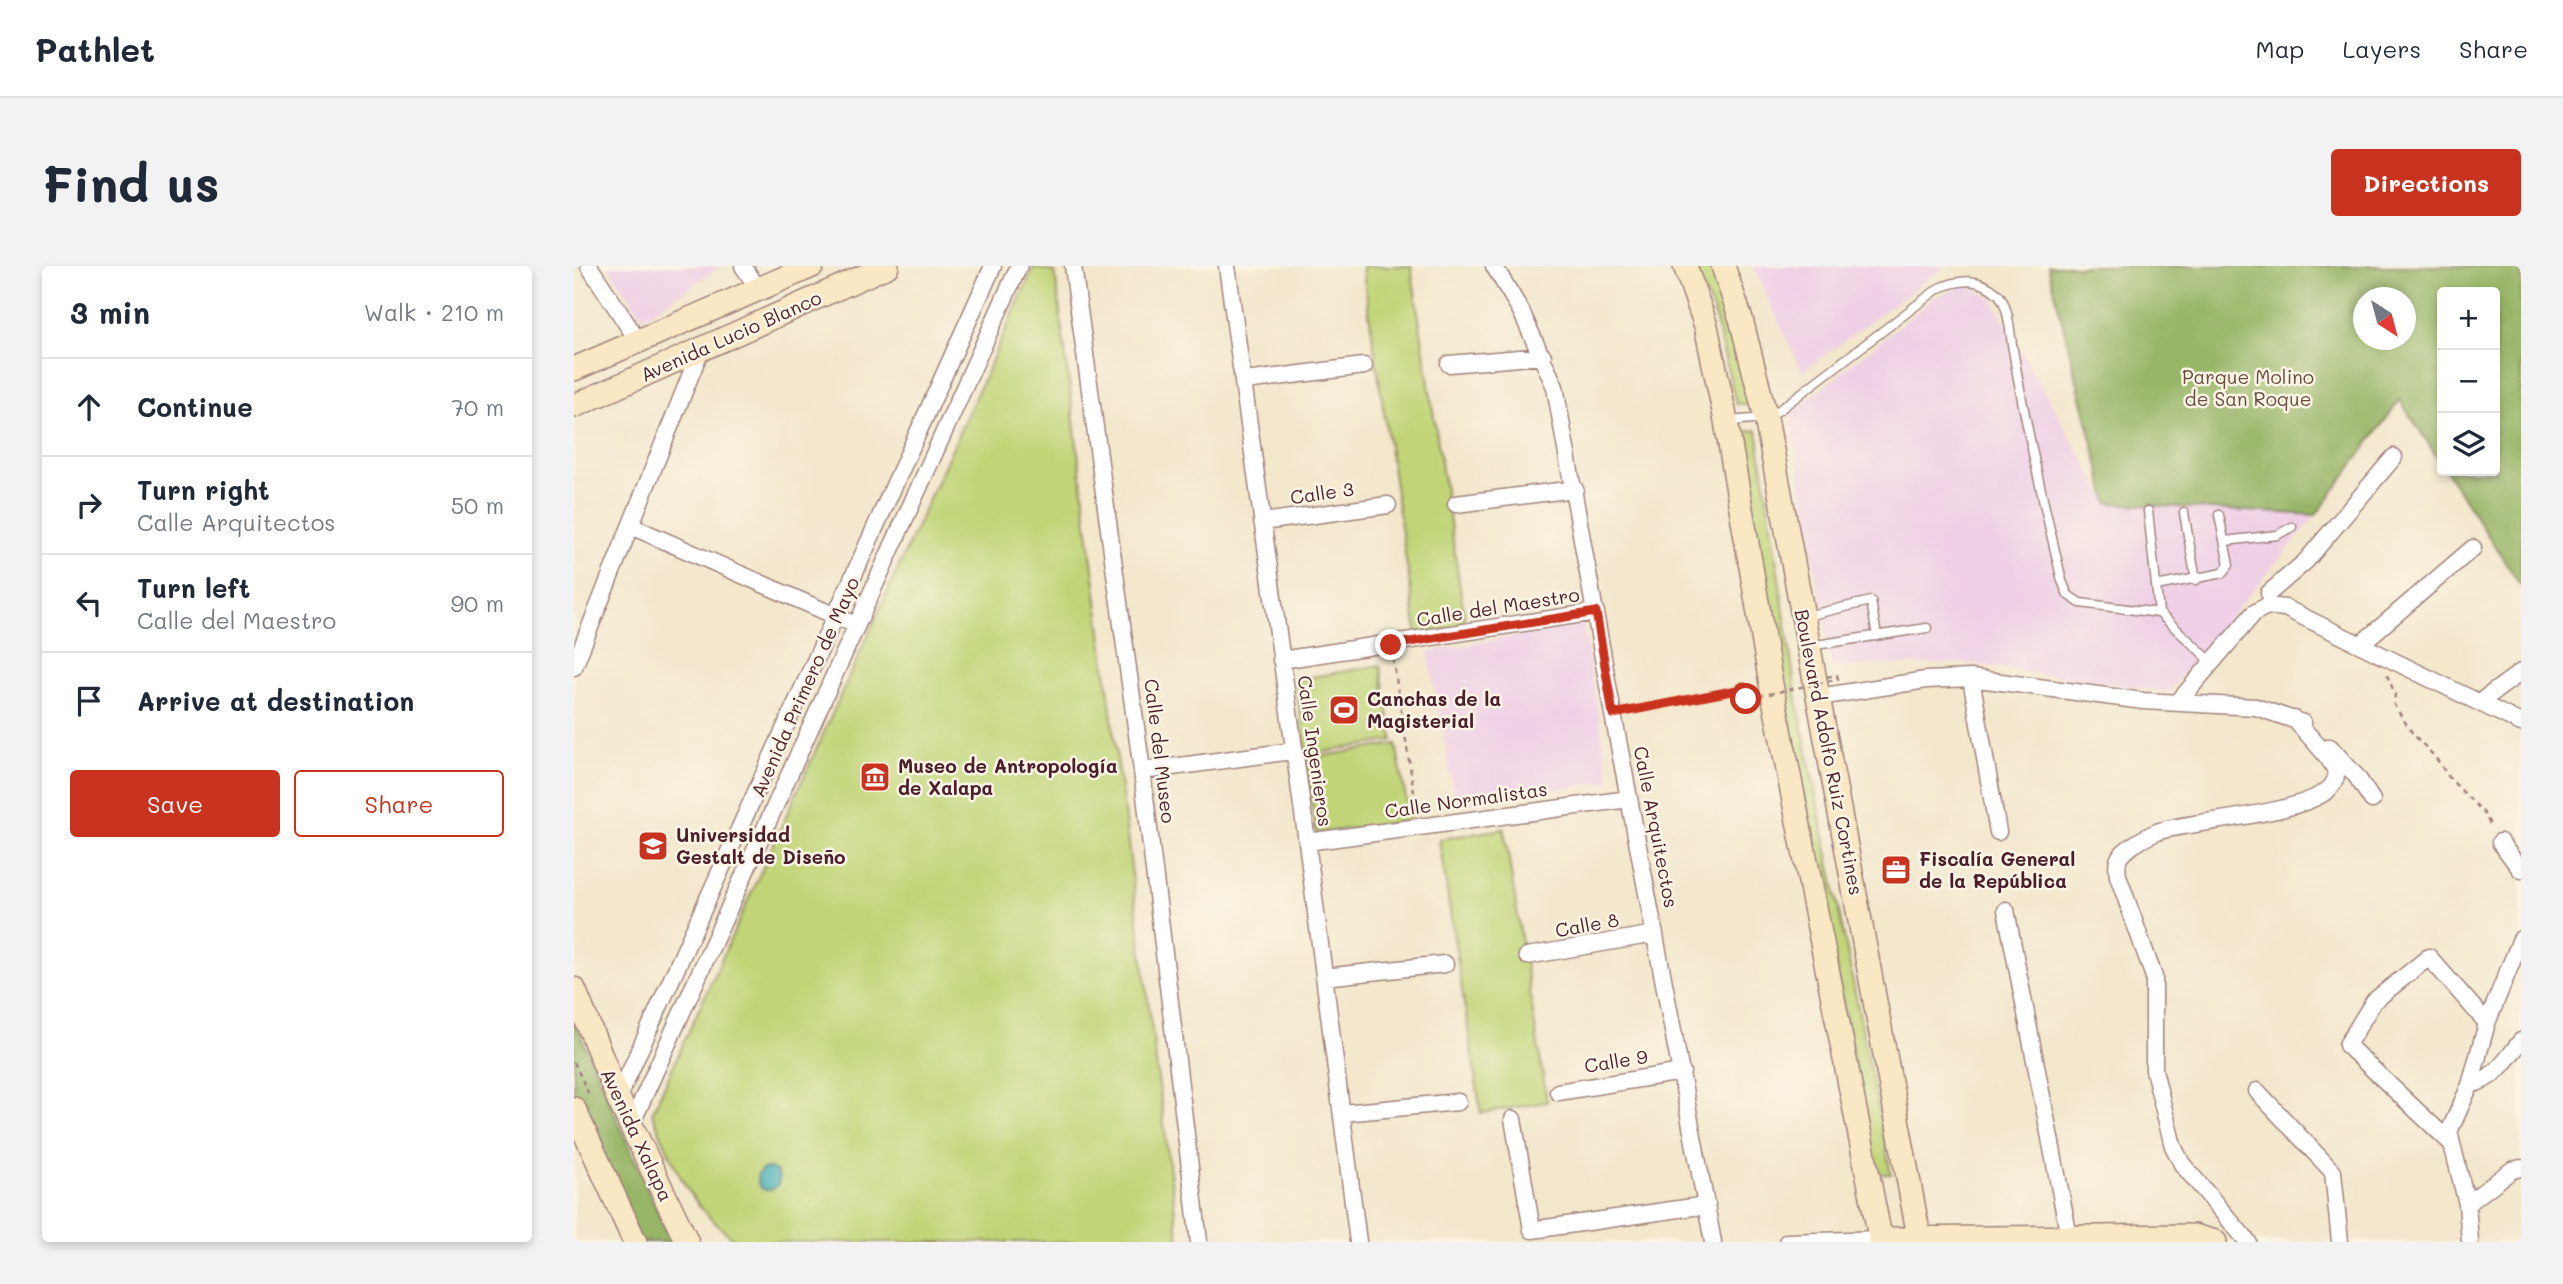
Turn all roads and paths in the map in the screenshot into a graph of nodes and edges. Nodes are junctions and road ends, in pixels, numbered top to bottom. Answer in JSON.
{"nodes":[{"id":1,"x":589,"y":266,"type":"edge"},
{"id":2,"x":743,"y":266,"type":"edge"},
{"id":3,"x":812,"y":266,"type":"edge"},
{"id":4,"x":887,"y":266,"type":"edge"},
{"id":5,"x":993,"y":266,"type":"edge"},
{"id":6,"x":1019,"y":266,"type":"edge"},
{"id":7,"x":1073,"y":266,"type":"edge"},
{"id":8,"x":1227,"y":266,"type":"edge"},
{"id":9,"x":1494,"y":266,"type":"edge"},
{"id":10,"x":1685,"y":266,"type":"edge"},
{"id":11,"x":1723,"y":266,"type":"edge"},
{"id":12,"x":759,"y":290,"type":"junction"},
{"id":13,"x":638,"y":341,"type":"junction"},
{"id":14,"x":701,"y":349,"type":"junction"},
{"id":15,"x":1543,"y":356,"type":"junction"},
{"id":16,"x":1449,"y":364,"type":"dead end"},
{"id":17,"x":1364,"y":366,"type":"dead end"},
{"id":18,"x":574,"y":369,"type":"edge"},
{"id":19,"x":1245,"y":381,"type":"junction"},
{"id":20,"x":574,"y":406,"type":"edge"},
{"id":21,"x":1766,"y":418,"type":"junction"},
{"id":22,"x":1726,"y":421,"type":"junction"},
{"id":23,"x":2394,"y":457,"type":"dead end"},
{"id":24,"x":1575,"y":489,"type":"junction"},
{"id":25,"x":1457,"y":504,"type":"dead end"},
{"id":26,"x":1388,"y":505,"type":"dead end"},
{"id":27,"x":2148,"y":511,"type":"dead end"},
{"id":28,"x":2184,"y":513,"type":"dead end"},
{"id":29,"x":2219,"y":515,"type":"dead end"},
{"id":30,"x":2329,"y":518,"type":"dead end"},
{"id":31,"x":1262,"y":522,"type":"junction"},
{"id":32,"x":631,"y":526,"type":"junction"},
{"id":33,"x":2292,"y":527,"type":"dead end"},
{"id":34,"x":2225,"y":541,"type":"junction"},
{"id":35,"x":2473,"y":548,"type":"dead end"},
{"id":36,"x":2196,"y":580,"type":"junction"},
{"id":37,"x":2156,"y":586,"type":"junction"},
{"id":38,"x":2268,"y":599,"type":"junction"},
{"id":39,"x":1596,"y":612,"type":"junction"},
{"id":40,"x":2159,"y":613,"type":"junction"},
{"id":41,"x":834,"y":616,"type":"junction"},
{"id":42,"x":1804,"y":616,"type":"junction"},
{"id":43,"x":856,"y":625,"type":"junction"},
{"id":44,"x":1927,"y":628,"type":"dead end"},
{"id":45,"x":1877,"y":636,"type":"junction"},
{"id":46,"x":2362,"y":643,"type":"junction"},
{"id":47,"x":1391,"y":645,"type":"junction"},
{"id":48,"x":1809,"y":646,"type":"junction"},
{"id":49,"x":2379,"y":652,"type":"junction"},
{"id":50,"x":1281,"y":660,"type":"junction"},
{"id":51,"x":2214,"y":663,"type":"junction"},
{"id":52,"x":574,"y":667,"type":"edge"},
{"id":53,"x":2521,"y":672,"type":"edge"},
{"id":54,"x":1971,"y":678,"type":"junction"},
{"id":55,"x":1771,"y":684,"type":"junction"},
{"id":56,"x":1822,"y":687,"type":"junction"},
{"id":57,"x":1738,"y":689,"type":"junction"},
{"id":58,"x":2179,"y":701,"type":"junction"},
{"id":59,"x":2480,"y":702,"type":"junction"},
{"id":60,"x":1613,"y":714,"type":"junction"},
{"id":61,"x":2294,"y":719,"type":"junction"},
{"id":62,"x":2521,"y":723,"type":"edge"},
{"id":63,"x":1293,"y":751,"type":"junction"},
{"id":64,"x":1142,"y":771,"type":"junction"},
{"id":65,"x":1629,"y":799,"type":"junction"},
{"id":66,"x":2372,"y":800,"type":"dead end"},
{"id":67,"x":1420,"y":828,"type":"junction"},
{"id":68,"x":1998,"y":832,"type":"dead end"},
{"id":69,"x":1307,"y":842,"type":"junction"},
{"id":70,"x":2500,"y":842,"type":"joint"},
{"id":71,"x":2521,"y":870,"type":"edge"},
{"id":72,"x":2006,"y":910,"type":"dead end"},
{"id":73,"x":1655,"y":934,"type":"junction"},
{"id":74,"x":2521,"y":939,"type":"edge"},
{"id":75,"x":1527,"y":956,"type":"dead end"},
{"id":76,"x":1445,"y":964,"type":"dead end"},
{"id":77,"x":1324,"y":978,"type":"junction"},
{"id":78,"x":576,"y":998,"type":"edge"},
{"id":79,"x":2487,"y":1023,"type":"junction"},
{"id":80,"x":2521,"y":1041,"type":"edge"},
{"id":81,"x":1682,"y":1072,"type":"junction"},
{"id":82,"x":2470,"y":1085,"type":"junction"},
{"id":83,"x":2258,"y":1091,"type":"dead end"},
{"id":84,"x":1558,"y":1092,"type":"dead end"},
{"id":85,"x":618,"y":1098,"type":"junction"},
{"id":86,"x":1458,"y":1102,"type":"dead end"},
{"id":87,"x":574,"y":1109,"type":"edge"},
{"id":88,"x":1343,"y":1113,"type":"junction"},
{"id":89,"x":1513,"y":1119,"type":"dead end"},
{"id":90,"x":631,"y":1125,"type":"junction"},
{"id":91,"x":2450,"y":1142,"type":"junction"},
{"id":92,"x":2521,"y":1168,"type":"edge"},
{"id":93,"x":2467,"y":1204,"type":"junction"},
{"id":94,"x":1707,"y":1205,"type":"junction"},
{"id":95,"x":684,"y":1236,"type":"edge"},
{"id":96,"x":2069,"y":1239,"type":"edge"},
{"id":97,"x":2162,"y":1239,"type":"edge"},
{"id":98,"x":1881,"y":1240,"type":"edge"},
{"id":99,"x":1919,"y":1240,"type":"edge"},
{"id":100,"x":635,"y":1242,"type":"edge"},
{"id":101,"x":702,"y":1242,"type":"edge"},
{"id":102,"x":1199,"y":1242,"type":"edge"},
{"id":103,"x":1358,"y":1242,"type":"edge"},
{"id":104,"x":1713,"y":1242,"type":"edge"},
{"id":105,"x":1787,"y":1242,"type":"edge"},
{"id":106,"x":2215,"y":1242,"type":"edge"},
{"id":107,"x":2248,"y":1242,"type":"edge"},
{"id":108,"x":2340,"y":1242,"type":"edge"},
{"id":109,"x":2470,"y":1242,"type":"edge"}],
"edges":[{"from":1,"to":13,"type":"street"},
{"from":2,"to":12,"type":"street"},
{"from":3,"to":12,"type":"main road","name":"Avenida Lucio Blanco"},
{"from":4,"to":14,"type":"main road","name":"Avenida Lucio Blanco"},
{"from":5,"to":41,"type":"street","name":"Avenida Primero de Mayo"},
{"from":6,"to":43,"type":"street","name":"Avenida Primero de Mayo"},
{"from":7,"to":64,"type":"street","name":"Calle del Museo"},
{"from":8,"to":19,"type":"street","name":"Calle Ingenieros"},
{"from":9,"to":15,"type":"street","name":"Calle Arquitectos"},
{"from":10,"to":22,"type":"main road"},
{"from":11,"to":21,"type":"main road","name":"Boulevard Adolfo Ruiz Cortines"},
{"from":12,"to":13,"type":"main road","name":"Avenida Lucio Blanco"},
{"from":13,"to":18,"type":"main road","name":"Avenida Lucio Blanco"},
{"from":14,"to":20,"type":"main road","name":"Avenida Lucio Blanco"},
{"from":14,"to":32,"type":"street"},
{"from":15,"to":16,"type":"street"},
{"from":15,"to":24,"type":"street","name":"Calle Arquitectos"},
{"from":17,"to":19,"type":"street"},
{"from":19,"to":31,"type":"street","name":"Calle Ingenieros"},
{"from":21,"to":22,"type":"lane"},
{"from":21,"to":40,"type":"lane"},
{"from":21,"to":42,"type":"main road","name":"Boulevard Adolfo Ruiz Cortines"},
{"from":22,"to":55,"type":"main road"},
{"from":23,"to":38,"type":"street"},
{"from":24,"to":25,"type":"street"},
{"from":24,"to":39,"type":"street","name":"Calle Arquitectos"},
{"from":26,"to":31,"type":"street","name":"Calle 3"},
{"from":27,"to":37,"type":"lane"},
{"from":28,"to":36,"type":"lane"},
{"from":29,"to":34,"type":"lane"},
{"from":30,"to":38,"type":"street"},
{"from":31,"to":50,"type":"street","name":"Calle Ingenieros"},
{"from":32,"to":41,"type":"street"},
{"from":32,"to":52,"type":"street"},
{"from":33,"to":34,"type":"lane"},
{"from":34,"to":36,"type":"lane"},
{"from":35,"to":46,"type":"street"},
{"from":36,"to":37,"type":"lane"},
{"from":37,"to":40,"type":"lane"},
{"from":38,"to":46,"type":"street"},
{"from":38,"to":51,"type":"street"},
{"from":39,"to":47,"type":"street","name":"Calle del Maestro"},
{"from":39,"to":60,"type":"street","name":"Calle Arquitectos"},
{"from":40,"to":51,"type":"lane"},
{"from":41,"to":43,"type":"street"},
{"from":41,"to":85,"type":"street","name":"Avenida Primero de Mayo"},
{"from":42,"to":45,"type":"lane"},
{"from":42,"to":48,"type":"main road","name":"Boulevard Adolfo Ruiz Cortines"},
{"from":43,"to":90,"type":"street","name":"Avenida Primero de Mayo"},
{"from":44,"to":45,"type":"lane"},
{"from":45,"to":48,"type":"lane"},
{"from":46,"to":49,"type":"street"},
{"from":47,"to":50,"type":"street","name":"Calle del Maestro"},
{"from":47,"to":67,"type":"path"},
{"from":48,"to":56,"type":"main road","name":"Boulevard Adolfo Ruiz Cortines"},
{"from":49,"to":59,"type":"street"},
{"from":49,"to":70,"type":"path"},
{"from":50,"to":63,"type":"street","name":"Calle Ingenieros"},
{"from":51,"to":58,"type":"street"},
{"from":53,"to":59,"type":"street"},
{"from":54,"to":56,"type":"street"},
{"from":54,"to":58,"type":"street"},
{"from":54,"to":68,"type":"street"},
{"from":55,"to":57,"type":"path"},
{"from":55,"to":98,"type":"main road"},
{"from":56,"to":57,"type":"path","bridge":true},
{"from":56,"to":99,"type":"main road","name":"Boulevard Adolfo Ruiz Cortines"},
{"from":57,"to":60,"type":"path"},
{"from":58,"to":61,"type":"street"},
{"from":59,"to":62,"type":"street"},
{"from":60,"to":65,"type":"street","name":"Calle Arquitectos"},
{"from":61,"to":66,"type":"street"},
{"from":61,"to":107,"type":"street"},
{"from":63,"to":64,"type":"street"},
{"from":63,"to":69,"type":"street","name":"Calle Ingenieros"},
{"from":64,"to":102,"type":"street","name":"Calle del Museo"},
{"from":65,"to":67,"type":"street","name":"Calle Normalistas"},
{"from":65,"to":73,"type":"street","name":"Calle Arquitectos"},
{"from":67,"to":69,"type":"street","name":"Calle Normalistas"},
{"from":69,"to":77,"type":"street","name":"Calle Ingenieros"},
{"from":70,"to":71,"type":"street"},
{"from":72,"to":96,"type":"street"},
{"from":73,"to":75,"type":"street","name":"Calle 8"},
{"from":73,"to":81,"type":"street","name":"Calle Arquitectos"},
{"from":74,"to":79,"type":"street"},
{"from":76,"to":77,"type":"street"},
{"from":77,"to":88,"type":"street","name":"Calle Ingenieros"},
{"from":78,"to":85,"type":"main road","name":"Avenida Xalapa"},
{"from":79,"to":82,"type":"street"},
{"from":79,"to":91,"type":"street"},
{"from":80,"to":82,"type":"street"},
{"from":81,"to":84,"type":"street","name":"Calle 9"},
{"from":81,"to":94,"type":"street","name":"Calle Arquitectos"},
{"from":82,"to":91,"type":"street"},
{"from":83,"to":108,"type":"street"},
{"from":85,"to":90,"type":"main road","name":"Avenida Xalapa"},
{"from":86,"to":88,"type":"street"},
{"from":87,"to":100,"type":"main road"},
{"from":88,"to":103,"type":"street","name":"Calle Ingenieros"},
{"from":89,"to":94,"type":"street"},
{"from":90,"to":95,"type":"main road","name":"Avenida Xalapa"},
{"from":91,"to":93,"type":"street"},
{"from":92,"to":93,"type":"street"},
{"from":93,"to":109,"type":"street"},
{"from":94,"to":104,"type":"street","name":"Calle Arquitectos"},
{"from":95,"to":101,"type":"street"},
{"from":96,"to":97,"type":"main road"},
{"from":96,"to":99,"type":"main road"},
{"from":97,"to":106,"type":"main road"},
{"from":98,"to":99,"type":"main road"},
{"from":98,"to":105,"type":"street"}]}
